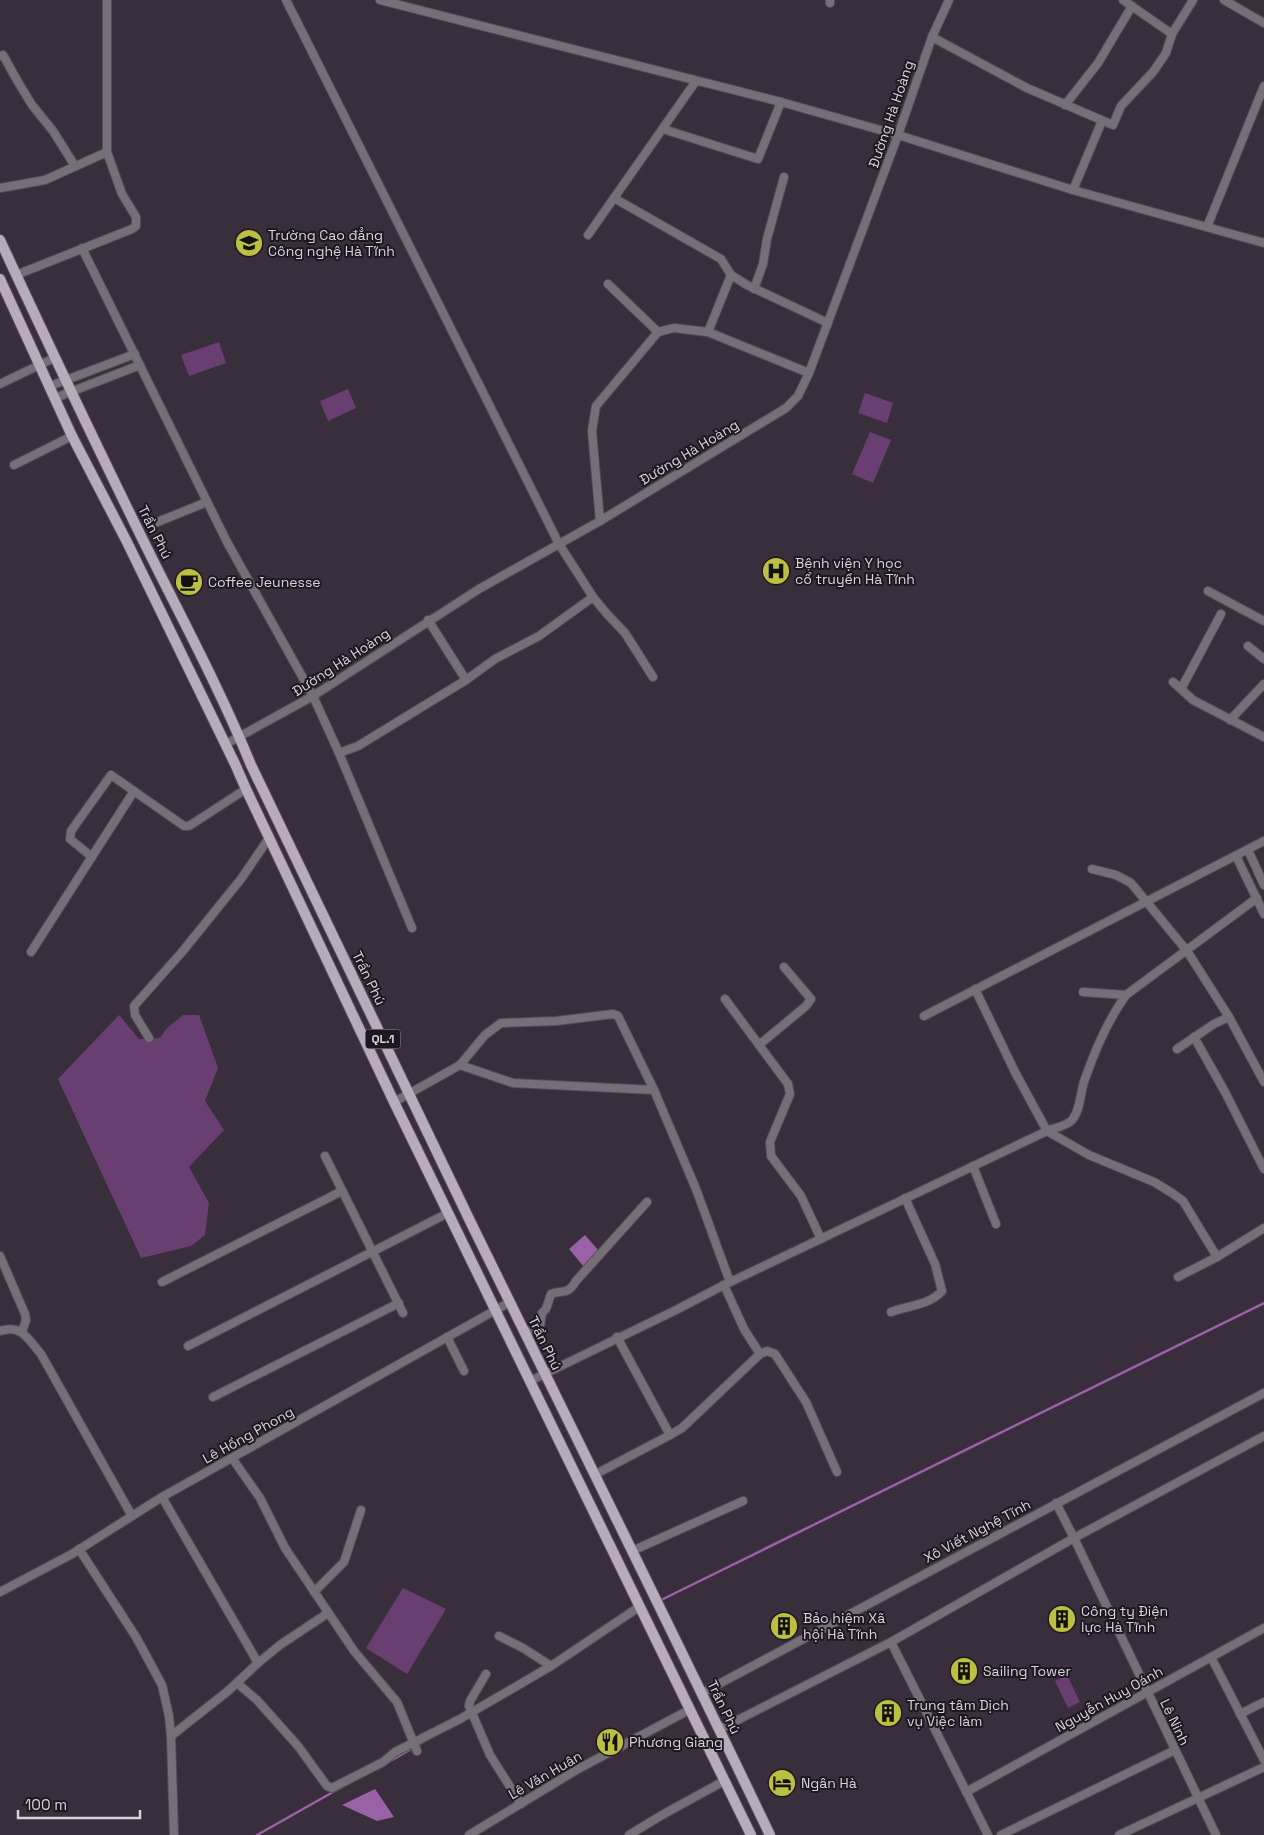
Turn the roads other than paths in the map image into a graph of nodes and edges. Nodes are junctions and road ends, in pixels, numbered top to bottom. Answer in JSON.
{"nodes":[{"id":1,"x":107,"y":0,"type":"edge"},
{"id":2,"x":286,"y":0,"type":"edge"},
{"id":3,"x":380,"y":0,"type":"edge"},
{"id":4,"x":949,"y":0,"type":"edge"},
{"id":5,"x":1123,"y":0,"type":"edge"},
{"id":6,"x":1193,"y":0,"type":"edge"},
{"id":7,"x":1224,"y":0,"type":"edge"},
{"id":8,"x":1132,"y":6,"type":"junction"},
{"id":9,"x":1264,"y":23,"type":"edge"},
{"id":10,"x":1172,"y":34,"type":"junction"},
{"id":11,"x":932,"y":37,"type":"junction"},
{"id":12,"x":0,"y":56,"type":"edge"},
{"id":13,"x":696,"y":81,"type":"junction"},
{"id":14,"x":1264,"y":86,"type":"edge"},
{"id":15,"x":781,"y":102,"type":"junction"},
{"id":16,"x":1065,"y":105,"type":"junction"},
{"id":17,"x":1102,"y":121,"type":"junction"},
{"id":18,"x":663,"y":129,"type":"junction"},
{"id":19,"x":898,"y":135,"type":"junction"},
{"id":20,"x":108,"y":152,"type":"junction"},
{"id":21,"x":75,"y":166,"type":"junction"},
{"id":22,"x":784,"y":177,"type":"dead end"},
{"id":23,"x":0,"y":188,"type":"edge"},
{"id":24,"x":1073,"y":190,"type":"junction"},
{"id":25,"x":614,"y":198,"type":"junction"},
{"id":26,"x":1207,"y":227,"type":"junction"},
{"id":27,"x":588,"y":235,"type":"dead end"},
{"id":28,"x":0,"y":240,"type":"edge"},
{"id":29,"x":1264,"y":242,"type":"edge"},
{"id":30,"x":82,"y":248,"type":"junction"},
{"id":31,"x":16,"y":274,"type":"junction"},
{"id":32,"x":731,"y":274,"type":"junction"},
{"id":33,"x":0,"y":279,"type":"edge"},
{"id":34,"x":608,"y":284,"type":"dead end"},
{"id":35,"x":754,"y":289,"type":"junction"},
{"id":36,"x":828,"y":323,"type":"junction"},
{"id":37,"x":658,"y":332,"type":"junction"},
{"id":38,"x":708,"y":332,"type":"junction"},
{"id":39,"x":135,"y":354,"type":"junction"},
{"id":40,"x":54,"y":358,"type":"junction"},
{"id":41,"x":40,"y":365,"type":"junction"},
{"id":42,"x":140,"y":365,"type":"junction"},
{"id":43,"x":809,"y":373,"type":"junction"},
{"id":44,"x":65,"y":380,"type":"junction"},
{"id":45,"x":0,"y":384,"type":"edge"},
{"id":46,"x":50,"y":386,"type":"junction"},
{"id":47,"x":70,"y":392,"type":"junction"},
{"id":48,"x":55,"y":398,"type":"junction"},
{"id":49,"x":72,"y":436,"type":"junction"},
{"id":50,"x":14,"y":465,"type":"dead end"},
{"id":51,"x":207,"y":502,"type":"junction"},
{"id":52,"x":600,"y":521,"type":"junction"},
{"id":53,"x":155,"y":523,"type":"dead end"},
{"id":54,"x":559,"y":544,"type":"junction"},
{"id":55,"x":1208,"y":591,"type":"dead end"},
{"id":56,"x":593,"y":597,"type":"junction"},
{"id":57,"x":1221,"y":614,"type":"dead end"},
{"id":58,"x":428,"y":620,"type":"junction"},
{"id":59,"x":1264,"y":621,"type":"edge"},
{"id":60,"x":1248,"y":646,"type":"dead end"},
{"id":61,"x":1264,"y":659,"type":"edge"},
{"id":62,"x":653,"y":676,"type":"dead end"},
{"id":63,"x":466,"y":680,"type":"junction"},
{"id":64,"x":1173,"y":682,"type":"dead end"},
{"id":65,"x":1264,"y":684,"type":"edge"},
{"id":66,"x":1181,"y":689,"type":"junction"},
{"id":67,"x":313,"y":696,"type":"junction"},
{"id":68,"x":1230,"y":720,"type":"junction"},
{"id":69,"x":239,"y":737,"type":"junction"},
{"id":70,"x":1264,"y":737,"type":"edge"},
{"id":71,"x":226,"y":744,"type":"junction"},
{"id":72,"x":339,"y":753,"type":"junction"},
{"id":73,"x":246,"y":789,"type":"junction"},
{"id":74,"x":134,"y":791,"type":"junction"},
{"id":75,"x":269,"y":838,"type":"junction"},
{"id":76,"x":1264,"y":841,"type":"edge"},
{"id":77,"x":1248,"y":850,"type":"junction"},
{"id":78,"x":1236,"y":856,"type":"junction"},
{"id":79,"x":92,"y":857,"type":"junction"},
{"id":80,"x":1092,"y":869,"type":"dead end"},
{"id":81,"x":1264,"y":885,"type":"edge"},
{"id":82,"x":1257,"y":898,"type":"junction"},
{"id":83,"x":1146,"y":901,"type":"junction"},
{"id":84,"x":1264,"y":914,"type":"edge"},
{"id":85,"x":412,"y":928,"type":"dead end"},
{"id":86,"x":1187,"y":951,"type":"junction"},
{"id":87,"x":31,"y":952,"type":"dead end"},
{"id":88,"x":784,"y":967,"type":"dead end"},
{"id":89,"x":975,"y":989,"type":"junction"},
{"id":90,"x":1083,"y":992,"type":"dead end"},
{"id":91,"x":1126,"y":995,"type":"junction"},
{"id":92,"x":725,"y":999,"type":"dead end"},
{"id":93,"x":924,"y":1016,"type":"dead end"},
{"id":94,"x":1229,"y":1017,"type":"junction"},
{"id":95,"x":1194,"y":1037,"type":"junction"},
{"id":96,"x":149,"y":1038,"type":"dead end"},
{"id":97,"x":760,"y":1045,"type":"junction"},
{"id":98,"x":1177,"y":1049,"type":"dead end"},
{"id":99,"x":460,"y":1065,"type":"junction"},
{"id":100,"x":1264,"y":1082,"type":"edge"},
{"id":101,"x":654,"y":1090,"type":"junction"},
{"id":102,"x":409,"y":1093,"type":"junction"},
{"id":103,"x":394,"y":1102,"type":"junction"},
{"id":104,"x":1047,"y":1131,"type":"junction"},
{"id":105,"x":325,"y":1156,"type":"dead end"},
{"id":106,"x":973,"y":1166,"type":"junction"},
{"id":107,"x":1264,"y":1169,"type":"edge"},
{"id":108,"x":342,"y":1191,"type":"junction"},
{"id":109,"x":905,"y":1198,"type":"junction"},
{"id":110,"x":647,"y":1202,"type":"dead end"},
{"id":111,"x":448,"y":1213,"type":"junction"},
{"id":112,"x":996,"y":1224,"type":"dead end"},
{"id":113,"x":1264,"y":1228,"type":"edge"},
{"id":114,"x":821,"y":1239,"type":"junction"},
{"id":115,"x":373,"y":1251,"type":"junction"},
{"id":116,"x":0,"y":1256,"type":"edge"},
{"id":117,"x":1217,"y":1257,"type":"junction"},
{"id":118,"x":1178,"y":1277,"type":"dead end"},
{"id":119,"x":162,"y":1282,"type":"dead end"},
{"id":120,"x":727,"y":1283,"type":"junction"},
{"id":121,"x":510,"y":1302,"type":"junction"},
{"id":122,"x":399,"y":1304,"type":"junction"},
{"id":123,"x":495,"y":1310,"type":"junction"},
{"id":124,"x":891,"y":1312,"type":"dead end"},
{"id":125,"x":404,"y":1313,"type":"dead end"},
{"id":126,"x":0,"y":1331,"type":"edge"},
{"id":127,"x":22,"y":1332,"type":"junction"},
{"id":128,"x":525,"y":1332,"type":"junction"},
{"id":129,"x":447,"y":1337,"type":"junction"},
{"id":130,"x":617,"y":1337,"type":"junction"},
{"id":131,"x":188,"y":1346,"type":"dead end"},
{"id":132,"x":760,"y":1354,"type":"junction"},
{"id":133,"x":464,"y":1372,"type":"dead end"},
{"id":134,"x":545,"y":1374,"type":"junction"},
{"id":135,"x":530,"y":1381,"type":"junction"},
{"id":136,"x":1264,"y":1392,"type":"edge"},
{"id":137,"x":213,"y":1396,"type":"dead end"},
{"id":138,"x":670,"y":1435,"type":"junction"},
{"id":139,"x":1264,"y":1436,"type":"edge"},
{"id":140,"x":232,"y":1458,"type":"junction"},
{"id":141,"x":837,"y":1472,"type":"dead end"},
{"id":142,"x":594,"y":1475,"type":"junction"},
{"id":143,"x":162,"y":1497,"type":"junction"},
{"id":144,"x":743,"y":1501,"type":"dead end"},
{"id":145,"x":1056,"y":1503,"type":"junction"},
{"id":146,"x":361,"y":1510,"type":"dead end"},
{"id":147,"x":132,"y":1516,"type":"junction"},
{"id":148,"x":1074,"y":1538,"type":"junction"},
{"id":149,"x":79,"y":1549,"type":"junction"},
{"id":150,"x":632,"y":1551,"type":"junction"},
{"id":151,"x":0,"y":1592,"type":"edge"},
{"id":152,"x":314,"y":1592,"type":"junction"},
{"id":153,"x":639,"y":1607,"type":"junction"},
{"id":154,"x":328,"y":1613,"type":"junction"},
{"id":155,"x":1264,"y":1628,"type":"edge"},
{"id":156,"x":499,"y":1636,"type":"dead end"},
{"id":157,"x":891,"y":1642,"type":"junction"},
{"id":158,"x":1211,"y":1657,"type":"junction"},
{"id":159,"x":258,"y":1663,"type":"junction"},
{"id":160,"x":551,"y":1666,"type":"junction"},
{"id":161,"x":486,"y":1674,"type":"dead end"},
{"id":162,"x":237,"y":1683,"type":"junction"},
{"id":163,"x":1146,"y":1692,"type":"junction"},
{"id":164,"x":702,"y":1693,"type":"junction"},
{"id":165,"x":1264,"y":1702,"type":"edge"},
{"id":166,"x":689,"y":1710,"type":"junction"},
{"id":167,"x":1240,"y":1714,"type":"junction"},
{"id":168,"x":472,"y":1716,"type":"junction"},
{"id":169,"x":720,"y":1729,"type":"junction"},
{"id":170,"x":171,"y":1736,"type":"junction"},
{"id":171,"x":413,"y":1743,"type":"junction"},
{"id":172,"x":1175,"y":1750,"type":"junction"},
{"id":173,"x":417,"y":1751,"type":"dead end"},
{"id":174,"x":1264,"y":1760,"type":"edge"},
{"id":175,"x":1264,"y":1767,"type":"edge"},
{"id":176,"x":724,"y":1781,"type":"junction"},
{"id":177,"x":966,"y":1792,"type":"junction"},
{"id":178,"x":1198,"y":1797,"type":"junction"},
{"id":179,"x":521,"y":1804,"type":"junction"},
{"id":180,"x":174,"y":1835,"type":"edge"},
{"id":181,"x":469,"y":1835,"type":"edge"},
{"id":182,"x":629,"y":1835,"type":"edge"},
{"id":183,"x":750,"y":1835,"type":"edge"},
{"id":184,"x":770,"y":1835,"type":"edge"},
{"id":185,"x":988,"y":1835,"type":"edge"},
{"id":186,"x":1001,"y":1835,"type":"edge"},
{"id":187,"x":1119,"y":1835,"type":"edge"},
{"id":188,"x":1216,"y":1835,"type":"edge"}],
"edges":[{"from":1,"to":20,"type":"street"},
{"from":2,"to":54,"type":"street"},
{"from":3,"to":13,"type":"street"},
{"from":4,"to":11,"type":"street","name":"Đường Hà Hoàng"},
{"from":5,"to":8,"type":"street"},
{"from":6,"to":10,"type":"street"},
{"from":7,"to":9,"type":"street"},
{"from":8,"to":10,"type":"street"},
{"from":8,"to":16,"type":"street"},
{"from":10,"to":17,"type":"street"},
{"from":11,"to":16,"type":"street"},
{"from":11,"to":19,"type":"street","name":"Đường Hà Hoàng"},
{"from":12,"to":21,"type":"street"},
{"from":13,"to":15,"type":"street"},
{"from":13,"to":18,"type":"street"},
{"from":14,"to":26,"type":"street"},
{"from":15,"to":18,"type":"street"},
{"from":15,"to":19,"type":"street"},
{"from":16,"to":17,"type":"street"},
{"from":17,"to":24,"type":"street"},
{"from":18,"to":25,"type":"street"},
{"from":19,"to":24,"type":"street"},
{"from":19,"to":36,"type":"street","name":"Đường Hà Hoàng"},
{"from":20,"to":21,"type":"street"},
{"from":20,"to":30,"type":"street"},
{"from":21,"to":23,"type":"street"},
{"from":22,"to":35,"type":"street"},
{"from":24,"to":26,"type":"street"},
{"from":25,"to":27,"type":"street"},
{"from":25,"to":32,"type":"street"},
{"from":26,"to":29,"type":"street"},
{"from":28,"to":31,"type":"main road","name":"Trần Phú","number":"QL.1"},
{"from":30,"to":31,"type":"street"},
{"from":30,"to":39,"type":"street"},
{"from":31,"to":40,"type":"main road","name":"Trần Phú","number":"QL.1"},
{"from":32,"to":35,"type":"street"},
{"from":32,"to":38,"type":"street"},
{"from":33,"to":41,"type":"main road","name":"Trần Phú","number":"QL.1"},
{"from":34,"to":37,"type":"street"},
{"from":35,"to":36,"type":"street"},
{"from":36,"to":43,"type":"street","name":"Đường Hà Hoàng"},
{"from":37,"to":38,"type":"street"},
{"from":37,"to":52,"type":"street"},
{"from":38,"to":43,"type":"street"},
{"from":39,"to":42,"type":"street"},
{"from":39,"to":44,"type":"street"},
{"from":40,"to":41,"type":"street"},
{"from":40,"to":44,"type":"main road","name":"Trần Phú","number":"QL.1"},
{"from":41,"to":45,"type":"street"},
{"from":41,"to":46,"type":"main road","name":"Trần Phú","number":"QL.1"},
{"from":42,"to":47,"type":"street"},
{"from":42,"to":51,"type":"street"},
{"from":43,"to":52,"type":"street","name":"Đường Hà Hoàng"},
{"from":44,"to":46,"type":"street"},
{"from":44,"to":47,"type":"main road","name":"Trần Phú","number":"QL.1"},
{"from":46,"to":48,"type":"main road","name":"Trần Phú","number":"QL.1"},
{"from":47,"to":48,"type":"street"},
{"from":47,"to":69,"type":"main road","name":"Trần Phú","number":"QL.1"},
{"from":48,"to":49,"type":"main road","name":"Trần Phú","number":"QL.1"},
{"from":49,"to":50,"type":"street"},
{"from":49,"to":71,"type":"main road","name":"Trần Phú","number":"QL.1"},
{"from":51,"to":53,"type":"street"},
{"from":51,"to":67,"type":"street"},
{"from":52,"to":54,"type":"street","name":"Đường Hà Hoàng"},
{"from":54,"to":56,"type":"street"},
{"from":54,"to":58,"type":"street","name":"Đường Hà Hoàng"},
{"from":55,"to":59,"type":"street"},
{"from":56,"to":62,"type":"street"},
{"from":56,"to":63,"type":"street"},
{"from":57,"to":66,"type":"street"},
{"from":58,"to":63,"type":"street"},
{"from":58,"to":67,"type":"street","name":"Đường Hà Hoàng"},
{"from":60,"to":61,"type":"street"},
{"from":63,"to":72,"type":"street"},
{"from":64,"to":66,"type":"street"},
{"from":65,"to":68,"type":"street"},
{"from":66,"to":68,"type":"street"},
{"from":67,"to":69,"type":"street","name":"Đường Hà Hoàng"},
{"from":67,"to":72,"type":"street"},
{"from":68,"to":70,"type":"street"},
{"from":69,"to":71,"type":"street","name":"Đường Hà Hoàng"},
{"from":69,"to":102,"type":"main road","name":"Trần Phú","number":"QL.1"},
{"from":71,"to":73,"type":"main road","name":"Trần Phú","number":"QL.1"},
{"from":72,"to":85,"type":"street"},
{"from":73,"to":74,"type":"street"},
{"from":73,"to":75,"type":"main road","name":"Trần Phú","number":"QL.1"},
{"from":74,"to":79,"type":"street"},
{"from":74,"to":79,"type":"street"},
{"from":75,"to":96,"type":"street"},
{"from":75,"to":103,"type":"main road","name":"Trần Phú","number":"QL.1"},
{"from":76,"to":77,"type":"street"},
{"from":77,"to":78,"type":"street"},
{"from":77,"to":81,"type":"street"},
{"from":78,"to":82,"type":"street"},
{"from":78,"to":83,"type":"street"},
{"from":79,"to":87,"type":"street"},
{"from":80,"to":83,"type":"street"},
{"from":82,"to":84,"type":"street"},
{"from":82,"to":86,"type":"street"},
{"from":83,"to":86,"type":"street"},
{"from":83,"to":89,"type":"street"},
{"from":86,"to":91,"type":"street"},
{"from":86,"to":94,"type":"street"},
{"from":88,"to":97,"type":"street"},
{"from":89,"to":93,"type":"street"},
{"from":89,"to":104,"type":"street"},
{"from":90,"to":91,"type":"street"},
{"from":91,"to":104,"type":"street"},
{"from":92,"to":97,"type":"street"},
{"from":94,"to":95,"type":"street"},
{"from":94,"to":100,"type":"street"},
{"from":95,"to":98,"type":"street"},
{"from":95,"to":107,"type":"street"},
{"from":97,"to":114,"type":"street"},
{"from":99,"to":101,"type":"street"},
{"from":99,"to":101,"type":"street"},
{"from":99,"to":102,"type":"street"},
{"from":101,"to":120,"type":"street"},
{"from":102,"to":103,"type":"street"},
{"from":102,"to":121,"type":"main road","name":"Trần Phú","number":"QL.1"},
{"from":103,"to":111,"type":"main road","name":"Trần Phú","number":"QL.1"},
{"from":104,"to":106,"type":"street"},
{"from":104,"to":117,"type":"street"},
{"from":105,"to":108,"type":"street"},
{"from":106,"to":109,"type":"street"},
{"from":106,"to":112,"type":"street"},
{"from":108,"to":115,"type":"street"},
{"from":108,"to":119,"type":"street"},
{"from":109,"to":114,"type":"street"},
{"from":109,"to":124,"type":"street"},
{"from":110,"to":128,"type":"street"},
{"from":111,"to":115,"type":"street"},
{"from":111,"to":123,"type":"main road","name":"Trần Phú","number":"QL.1"},
{"from":113,"to":117,"type":"street"},
{"from":114,"to":120,"type":"street"},
{"from":115,"to":122,"type":"street"},
{"from":115,"to":131,"type":"street"},
{"from":116,"to":127,"type":"street"},
{"from":117,"to":118,"type":"street"},
{"from":120,"to":130,"type":"street"},
{"from":120,"to":132,"type":"street"},
{"from":121,"to":123,"type":"street","name":"Lê Hồng Phong"},
{"from":121,"to":128,"type":"main road","name":"Trần Phú","number":"QL.1"},
{"from":122,"to":125,"type":"street"},
{"from":122,"to":137,"type":"street"},
{"from":123,"to":129,"type":"street","name":"Lê Hồng Phong"},
{"from":123,"to":135,"type":"main road","name":"Trần Phú","number":"QL.1"},
{"from":126,"to":127,"type":"street"},
{"from":127,"to":147,"type":"street"},
{"from":128,"to":134,"type":"main road","name":"Trần Phú","number":"QL.1"},
{"from":129,"to":133,"type":"street"},
{"from":129,"to":140,"type":"street","name":"Lê Hồng Phong"},
{"from":130,"to":134,"type":"street"},
{"from":130,"to":138,"type":"street"},
{"from":132,"to":138,"type":"street"},
{"from":132,"to":141,"type":"street"},
{"from":134,"to":135,"type":"street"},
{"from":134,"to":142,"type":"main road","name":"Trần Phú","number":"QL.1"},
{"from":135,"to":153,"type":"main road","name":"Trần Phú","number":"QL.1"},
{"from":136,"to":145,"type":"street","name":"Xô Viết Nghệ Tĩnh"},
{"from":138,"to":142,"type":"street"},
{"from":139,"to":148,"type":"street"},
{"from":140,"to":143,"type":"street","name":"Lê Hồng Phong"},
{"from":140,"to":152,"type":"street"},
{"from":142,"to":150,"type":"main road","name":"Trần Phú","number":"QL.1"},
{"from":143,"to":147,"type":"street","name":"Lê Hồng Phong"},
{"from":143,"to":159,"type":"street"},
{"from":144,"to":150,"type":"street"},
{"from":145,"to":148,"type":"street","name":"Lê Ninh"},
{"from":145,"to":164,"type":"street","name":"Xô Viết Nghệ Tĩnh"},
{"from":146,"to":152,"type":"street"},
{"from":147,"to":149,"type":"street","name":"Lê Hồng Phong"},
{"from":148,"to":157,"type":"street"},
{"from":148,"to":163,"type":"street","name":"Lê Ninh"},
{"from":149,"to":151,"type":"street","name":"Lê Hồng Phong"},
{"from":149,"to":170,"type":"street"},
{"from":150,"to":164,"type":"main road","name":"Trần Phú","number":"QL.1"},
{"from":152,"to":154,"type":"street"},
{"from":153,"to":160,"type":"street"},
{"from":153,"to":166,"type":"main road","name":"Trần Phú","number":"QL.1"},
{"from":154,"to":159,"type":"street"},
{"from":154,"to":171,"type":"street"},
{"from":155,"to":158,"type":"street","name":"Nguyễn Huy Oánh"},
{"from":156,"to":160,"type":"street"},
{"from":157,"to":169,"type":"street"},
{"from":157,"to":177,"type":"street"},
{"from":158,"to":163,"type":"street","name":"Nguyễn Huy Oánh"},
{"from":158,"to":167,"type":"street"},
{"from":159,"to":162,"type":"street"},
{"from":160,"to":168,"type":"street"},
{"from":161,"to":168,"type":"street"},
{"from":162,"to":170,"type":"street"},
{"from":162,"to":171,"type":"street"},
{"from":163,"to":172,"type":"street","name":"Lê Ninh"},
{"from":163,"to":177,"type":"street","name":"Nguyễn Huy Oánh"},
{"from":164,"to":169,"type":"main road","name":"Trần Phú","number":"QL.1"},
{"from":165,"to":167,"type":"street"},
{"from":166,"to":176,"type":"main road","name":"Trần Phú","number":"QL.1"},
{"from":166,"to":179,"type":"street","name":"Lê Văn Huân"},
{"from":167,"to":174,"type":"street"},
{"from":168,"to":171,"type":"street"},
{"from":168,"to":179,"type":"street"},
{"from":169,"to":184,"type":"main road","name":"Trần Phú","number":"QL.1"},
{"from":170,"to":180,"type":"street"},
{"from":171,"to":173,"type":"street"},
{"from":172,"to":178,"type":"street","name":"Lê Ninh"},
{"from":172,"to":186,"type":"street"},
{"from":175,"to":178,"type":"street"},
{"from":176,"to":182,"type":"street"},
{"from":176,"to":183,"type":"main road","name":"Trần Phú","number":"QL.1"},
{"from":177,"to":185,"type":"street"},
{"from":178,"to":187,"type":"street"},
{"from":178,"to":188,"type":"street","name":"Lê Ninh"},
{"from":179,"to":181,"type":"street","name":"Lê Văn Huân"}]}
